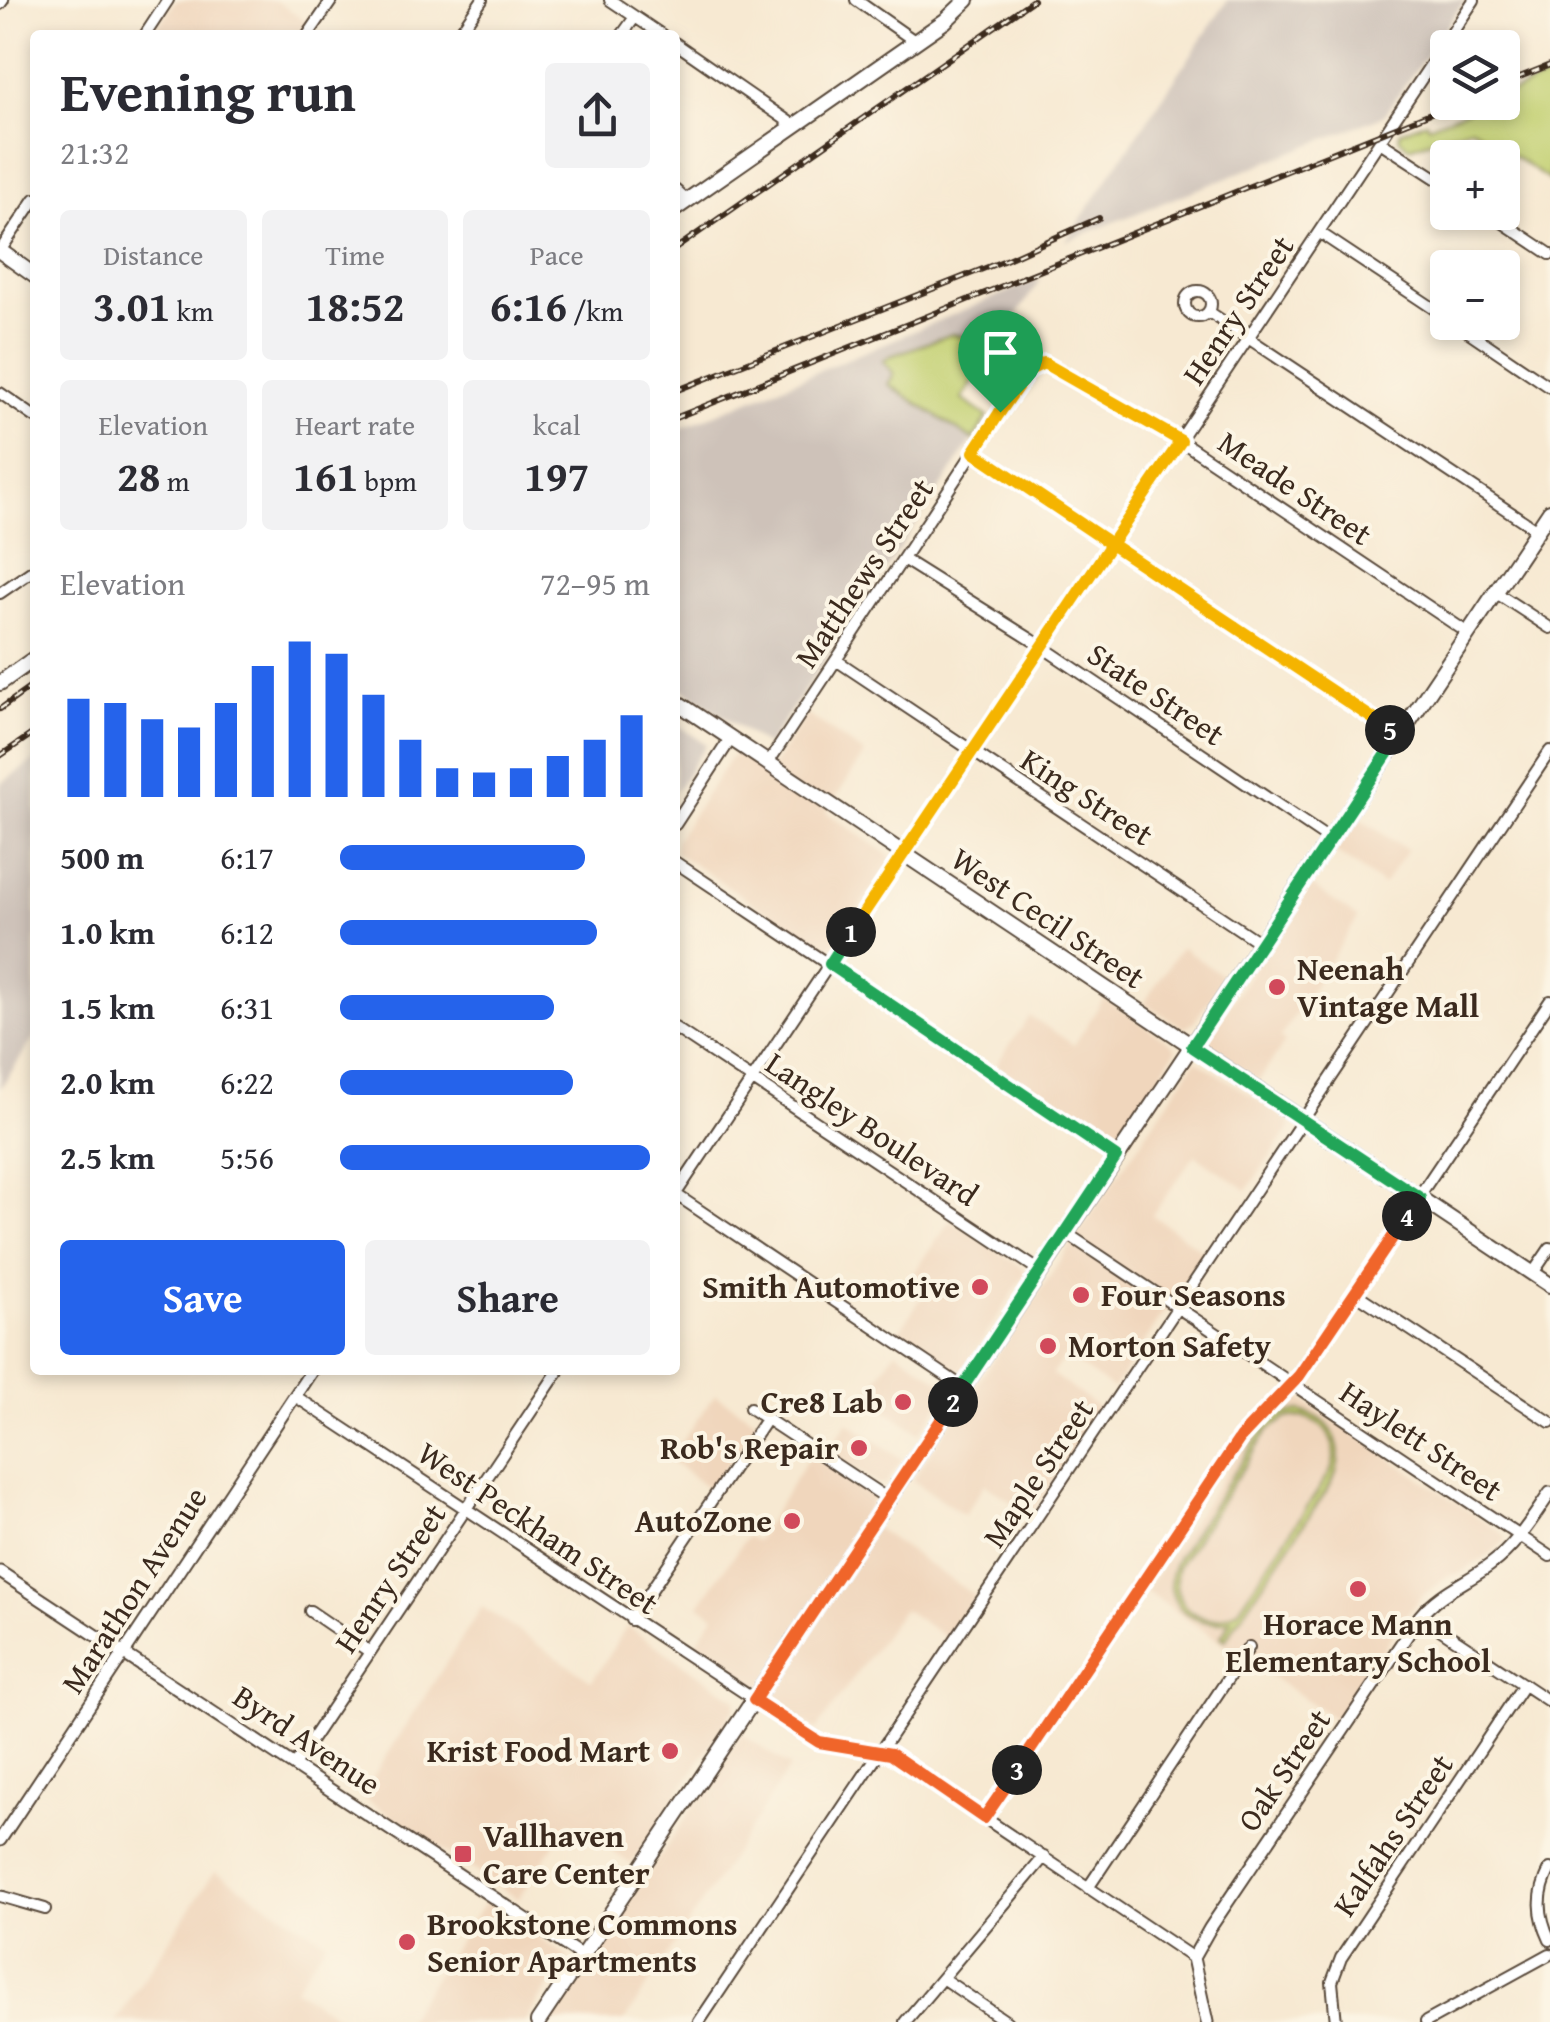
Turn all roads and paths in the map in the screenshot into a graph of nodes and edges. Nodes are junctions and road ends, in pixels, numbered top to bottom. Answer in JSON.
{"nodes":[{"id":1,"x":168,"y":0,"type":"edge"},
{"id":2,"x":332,"y":0,"type":"edge"},
{"id":3,"x":482,"y":0,"type":"edge"},
{"id":4,"x":610,"y":0,"type":"edge"},
{"id":5,"x":856,"y":0,"type":"edge"},
{"id":6,"x":967,"y":0,"type":"edge"},
{"id":7,"x":1474,"y":0,"type":"edge"},
{"id":8,"x":635,"y":17,"type":"junction"},
{"id":9,"x":148,"y":30,"type":"edge"},
{"id":10,"x":311,"y":30,"type":"edge"},
{"id":11,"x":461,"y":30,"type":"edge"},
{"id":12,"x":626,"y":30,"type":"edge"},
{"id":13,"x":654,"y":30,"type":"edge"},
{"id":14,"x":916,"y":42,"type":"junction"},
{"id":15,"x":680,"y":46,"type":"edge"},
{"id":16,"x":794,"y":126,"type":"junction"},
{"id":17,"x":1380,"y":142,"type":"junction"},
{"id":18,"x":1430,"y":174,"type":"edge"},
{"id":19,"x":681,"y":205,"type":"edge"},
{"id":20,"x":30,"y":206,"type":"edge"},
{"id":21,"x":1514,"y":230,"type":"edge"},
{"id":22,"x":1320,"y":232,"type":"junction"},
{"id":23,"x":0,"y":251,"type":"edge"},
{"id":24,"x":1550,"y":254,"type":"edge"},
{"id":25,"x":30,"y":272,"type":"edge"},
{"id":26,"x":1430,"y":306,"type":"edge"},
{"id":27,"x":1209,"y":312,"type":"dead end"},
{"id":28,"x":1249,"y":337,"type":"junction"},
{"id":29,"x":1481,"y":340,"type":"edge"},
{"id":30,"x":1038,"y":364,"type":"joint"},
{"id":31,"x":1550,"y":387,"type":"edge"},
{"id":32,"x":0,"y":394,"type":"edge"},
{"id":33,"x":30,"y":414,"type":"edge"},
{"id":34,"x":1181,"y":441,"type":"junction"},
{"id":35,"x":974,"y":452,"type":"junction"},
{"id":36,"x":1550,"y":511,"type":"edge"},
{"id":37,"x":1537,"y":530,"type":"junction"},
{"id":38,"x":1111,"y":544,"type":"junction"},
{"id":39,"x":903,"y":559,"type":"junction"},
{"id":40,"x":30,"y":572,"type":"edge"},
{"id":41,"x":1495,"y":592,"type":"junction"},
{"id":42,"x":0,"y":593,"type":"edge"},
{"id":43,"x":1550,"y":628,"type":"edge"},
{"id":44,"x":1468,"y":633,"type":"junction"},
{"id":45,"x":1042,"y":648,"type":"junction"},
{"id":46,"x":836,"y":660,"type":"junction"},
{"id":47,"x":30,"y":662,"type":"edge"},
{"id":48,"x":0,"y":683,"type":"edge"},
{"id":49,"x":680,"y":704,"type":"edge"},
{"id":50,"x":1399,"y":736,"type":"junction"},
{"id":51,"x":731,"y":738,"type":"junction"},
{"id":52,"x":1550,"y":751,"type":"edge"},
{"id":53,"x":973,"y":752,"type":"junction"},
{"id":54,"x":768,"y":763,"type":"junction"},
{"id":55,"x":680,"y":816,"type":"edge"},
{"id":56,"x":1330,"y":840,"type":"junction"},
{"id":57,"x":903,"y":853,"type":"junction"},
{"id":58,"x":680,"y":865,"type":"edge"},
{"id":59,"x":1260,"y":943,"type":"junction"},
{"id":60,"x":830,"y":964,"type":"junction"},
{"id":61,"x":1550,"y":1001,"type":"edge"},
{"id":62,"x":680,"y":1031,"type":"edge"},
{"id":63,"x":1192,"y":1047,"type":"junction"},
{"id":64,"x":752,"y":1080,"type":"junction"},
{"id":65,"x":1303,"y":1121,"type":"junction"},
{"id":66,"x":1116,"y":1157,"type":"junction"},
{"id":67,"x":680,"y":1188,"type":"edge"},
{"id":68,"x":680,"y":1198,"type":"edge"},
{"id":69,"x":1420,"y":1198,"type":"junction"},
{"id":70,"x":1066,"y":1233,"type":"junction"},
{"id":71,"x":1550,"y":1248,"type":"edge"},
{"id":72,"x":1040,"y":1271,"type":"junction"},
{"id":73,"x":1533,"y":1273,"type":"junction"},
{"id":74,"x":1550,"y":1285,"type":"edge"},
{"id":75,"x":1355,"y":1294,"type":"junction"},
{"id":76,"x":1178,"y":1308,"type":"junction"},
{"id":77,"x":309,"y":1375,"type":"edge"},
{"id":78,"x":556,"y":1375,"type":"edge"},
{"id":79,"x":1292,"y":1384,"type":"junction"},
{"id":80,"x":963,"y":1387,"type":"junction"},
{"id":81,"x":294,"y":1396,"type":"junction"},
{"id":82,"x":750,"y":1408,"type":"dead end"},
{"id":83,"x":767,"y":1418,"type":"junction"},
{"id":84,"x":1550,"y":1422,"type":"edge"},
{"id":85,"x":1550,"y":1493,"type":"edge"},
{"id":86,"x":888,"y":1499,"type":"junction"},
{"id":87,"x":466,"y":1510,"type":"junction"},
{"id":88,"x":1520,"y":1536,"type":"junction"},
{"id":89,"x":1550,"y":1556,"type":"edge"},
{"id":90,"x":0,"y":1572,"type":"edge"},
{"id":91,"x":310,"y":1611,"type":"dead end"},
{"id":92,"x":1420,"y":1616,"type":"junction"},
{"id":93,"x":632,"y":1620,"type":"junction"},
{"id":94,"x":1248,"y":1647,"type":"dead end"},
{"id":95,"x":125,"y":1652,"type":"junction"},
{"id":96,"x":370,"y":1652,"type":"junction"},
{"id":97,"x":1524,"y":1684,"type":"junction"},
{"id":98,"x":754,"y":1700,"type":"junction"},
{"id":99,"x":1550,"y":1702,"type":"edge"},
{"id":100,"x":881,"y":1752,"type":"junction"},
{"id":101,"x":294,"y":1764,"type":"junction"},
{"id":102,"x":984,"y":1818,"type":"junction"},
{"id":103,"x":0,"y":1840,"type":"edge"},
{"id":104,"x":1044,"y":1858,"type":"junction"},
{"id":105,"x":1550,"y":1869,"type":"edge"},
{"id":106,"x":1088,"y":1888,"type":"junction"},
{"id":107,"x":0,"y":1896,"type":"edge"},
{"id":108,"x":45,"y":1909,"type":"dead end"},
{"id":109,"x":1550,"y":1940,"type":"edge"},
{"id":110,"x":1550,"y":1954,"type":"edge"},
{"id":111,"x":582,"y":1956,"type":"junction"},
{"id":112,"x":1193,"y":1958,"type":"junction"},
{"id":113,"x":942,"y":1978,"type":"junction"},
{"id":114,"x":538,"y":2022,"type":"edge"},
{"id":115,"x":699,"y":2022,"type":"edge"},
{"id":116,"x":905,"y":2022,"type":"edge"},
{"id":117,"x":1008,"y":2022,"type":"edge"},
{"id":118,"x":1207,"y":2022,"type":"edge"},
{"id":119,"x":1336,"y":2022,"type":"edge"},
{"id":120,"x":1426,"y":2022,"type":"edge"}],
"edges":[{"from":1,"to":9,"type":"street"},
{"from":2,"to":10,"type":"street"},
{"from":3,"to":11,"type":"street"},
{"from":4,"to":8,"type":"street"},
{"from":5,"to":14,"type":"street"},
{"from":6,"to":14,"type":"main road"},
{"from":7,"to":17,"type":"street","name":"Henry Street"},
{"from":8,"to":12,"type":"street"},
{"from":8,"to":13,"type":"street"},
{"from":14,"to":16,"type":"main road"},
{"from":15,"to":16,"type":"street"},
{"from":16,"to":19,"type":"main road"},
{"from":17,"to":18,"type":"street"},
{"from":17,"to":22,"type":"street","name":"Henry Street"},
{"from":20,"to":23,"type":"street"},
{"from":21,"to":24,"type":"street"},
{"from":22,"to":26,"type":"street"},
{"from":22,"to":28,"type":"street","name":"Henry Street"},
{"from":23,"to":25,"type":"main road"},
{"from":27,"to":28,"type":"street"},
{"from":28,"to":34,"type":"street","name":"Henry Street"},
{"from":28,"to":37,"type":"street"},
{"from":29,"to":31,"type":"street"},
{"from":30,"to":34,"type":"street","name":"Meade Street"},
{"from":30,"to":35,"type":"street","name":"Matthews Street"},
{"from":32,"to":33,"type":"street"},
{"from":34,"to":38,"type":"street","name":"Henry Street"},
{"from":34,"to":44,"type":"street","name":"Meade Street"},
{"from":35,"to":38,"type":"street"},
{"from":35,"to":39,"type":"street","name":"Matthews Street"},
{"from":36,"to":37,"type":"main road"},
{"from":37,"to":41,"type":"main road"},
{"from":38,"to":45,"type":"street","name":"Henry Street"},
{"from":38,"to":50,"type":"street"},
{"from":39,"to":45,"type":"street","name":"State Street"},
{"from":39,"to":46,"type":"street","name":"Matthews Street"},
{"from":40,"to":42,"type":"street"},
{"from":41,"to":43,"type":"street"},
{"from":41,"to":44,"type":"main road"},
{"from":44,"to":50,"type":"main road"},
{"from":45,"to":53,"type":"street","name":"Henry Street"},
{"from":45,"to":56,"type":"street","name":"State Street"},
{"from":46,"to":53,"type":"street","name":"King Street"},
{"from":46,"to":54,"type":"street","name":"Matthews Street"},
{"from":47,"to":48,"type":"main road"},
{"from":49,"to":51,"type":"main road","name":"West Cecil Street"},
{"from":50,"to":56,"type":"main road"},
{"from":51,"to":54,"type":"main road","name":"West Cecil Street"},
{"from":51,"to":55,"type":"street"},
{"from":52,"to":65,"type":"street","name":"Maple Street"},
{"from":53,"to":57,"type":"street","name":"Henry Street"},
{"from":53,"to":59,"type":"street","name":"King Street"},
{"from":54,"to":57,"type":"main road","name":"West Cecil Street"},
{"from":56,"to":59,"type":"main road"},
{"from":57,"to":60,"type":"street","name":"Henry Street"},
{"from":57,"to":63,"type":"main road","name":"West Cecil Street"},
{"from":58,"to":60,"type":"street"},
{"from":59,"to":63,"type":"main road"},
{"from":60,"to":64,"type":"street","name":"Henry Street"},
{"from":60,"to":66,"type":"street"},
{"from":61,"to":69,"type":"street"},
{"from":62,"to":64,"type":"street","name":"Langley Boulevard"},
{"from":63,"to":65,"type":"main road","name":"West Cecil Street"},
{"from":63,"to":66,"type":"main road"},
{"from":64,"to":67,"type":"street","name":"Henry Street"},
{"from":64,"to":72,"type":"street","name":"Langley Boulevard"},
{"from":65,"to":69,"type":"main road","name":"West Cecil Street"},
{"from":65,"to":76,"type":"street","name":"Maple Street"},
{"from":66,"to":70,"type":"main road"},
{"from":68,"to":80,"type":"street"},
{"from":69,"to":73,"type":"main road","name":"West Cecil Street"},
{"from":69,"to":75,"type":"street"},
{"from":70,"to":72,"type":"main road"},
{"from":70,"to":76,"type":"street","name":"Haylett Street"},
{"from":71,"to":73,"type":"street"},
{"from":72,"to":80,"type":"main road"},
{"from":73,"to":74,"type":"main road","name":"West Cecil Street"},
{"from":75,"to":79,"type":"street"},
{"from":75,"to":84,"type":"street"},
{"from":76,"to":79,"type":"street","name":"Haylett Street"},
{"from":76,"to":100,"type":"street","name":"Maple Street"},
{"from":77,"to":81,"type":"street","name":"Marathon Avenue"},
{"from":78,"to":87,"type":"street","name":"Henry Street"},
{"from":79,"to":88,"type":"street","name":"Haylett Street"},
{"from":79,"to":102,"type":"street"},
{"from":80,"to":86,"type":"main road"},
{"from":81,"to":87,"type":"street","name":"West Peckham Street"},
{"from":81,"to":95,"type":"street","name":"Marathon Avenue"},
{"from":82,"to":83,"type":"street"},
{"from":83,"to":86,"type":"street"},
{"from":83,"to":93,"type":"street"},
{"from":85,"to":88,"type":"street","name":"Oak Street"},
{"from":86,"to":98,"type":"main road"},
{"from":87,"to":93,"type":"street","name":"West Peckham Street"},
{"from":87,"to":96,"type":"street","name":"Henry Street"},
{"from":88,"to":89,"type":"street","name":"Haylett Street"},
{"from":88,"to":92,"type":"street","name":"Oak Street"},
{"from":90,"to":95,"type":"street","name":"Byrd Avenue"},
{"from":91,"to":96,"type":"street"},
{"from":92,"to":97,"type":"street"},
{"from":92,"to":112,"type":"street","name":"Oak Street"},
{"from":93,"to":98,"type":"street","name":"West Peckham Street"},
{"from":94,"to":106,"type":"street"},
{"from":95,"to":101,"type":"street","name":"Byrd Avenue"},
{"from":95,"to":103,"type":"street","name":"Marathon Avenue"},
{"from":96,"to":101,"type":"street","name":"Henry Street"},
{"from":97,"to":99,"type":"street"},
{"from":97,"to":119,"type":"street","name":"Kalfahs Street"},
{"from":98,"to":100,"type":"street","name":"West Peckham Street"},
{"from":98,"to":111,"type":"main road"},
{"from":100,"to":102,"type":"street"},
{"from":100,"to":115,"type":"street","name":"Maple Street"},
{"from":101,"to":111,"type":"street","name":"Byrd Avenue"},
{"from":102,"to":104,"type":"street"},
{"from":104,"to":106,"type":"street"},
{"from":104,"to":113,"type":"street"},
{"from":105,"to":109,"type":"street"},
{"from":106,"to":112,"type":"street"},
{"from":107,"to":108,"type":"street"},
{"from":110,"to":120,"type":"street"},
{"from":111,"to":114,"type":"main road"},
{"from":112,"to":118,"type":"street"},
{"from":113,"to":116,"type":"street"},
{"from":113,"to":117,"type":"street"}]}
